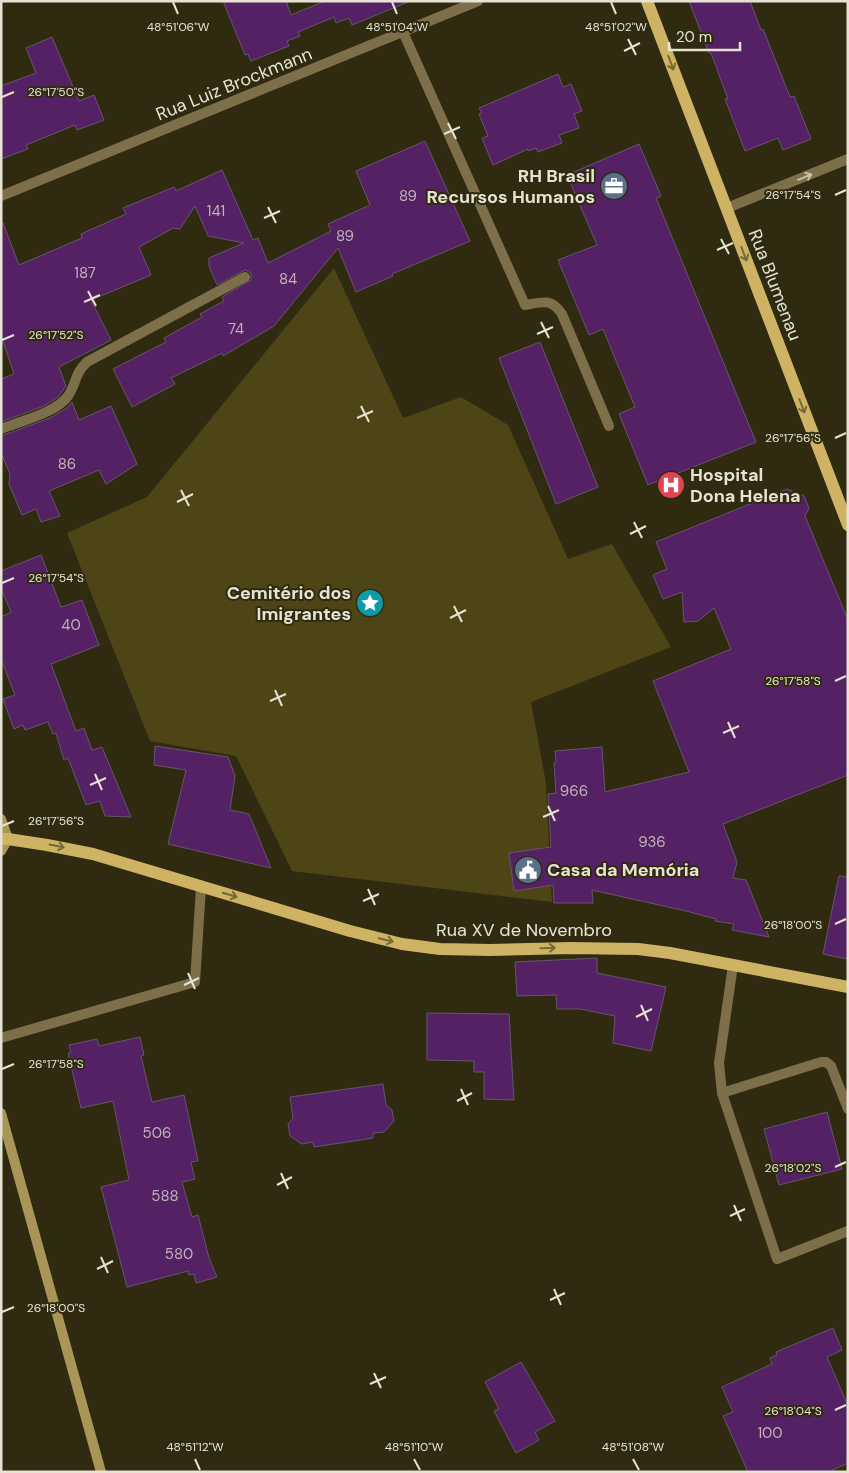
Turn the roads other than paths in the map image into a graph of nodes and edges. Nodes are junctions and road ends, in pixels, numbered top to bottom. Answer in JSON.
{"nodes":[{"id":1,"x":478,"y":1,"type":"edge"},
{"id":2,"x":647,"y":1,"type":"edge"},
{"id":3,"x":403,"y":32,"type":"junction"},
{"id":4,"x":848,"y":159,"type":"edge"},
{"id":5,"x":1,"y":196,"type":"edge"},
{"id":6,"x":727,"y":208,"type":"junction"},
{"id":7,"x":245,"y":277,"type":"dead end"},
{"id":8,"x":610,"y":426,"type":"dead end"},
{"id":9,"x":1,"y":428,"type":"edge"},
{"id":10,"x":848,"y":525,"type":"edge"},
{"id":11,"x":1,"y":819,"type":"edge"},
{"id":12,"x":5,"y":839,"type":"edge"},
{"id":13,"x":1,"y":851,"type":"edge"},
{"id":14,"x":201,"y":887,"type":"junction"},
{"id":15,"x":733,"y":965,"type":"junction"},
{"id":16,"x":847,"y":990,"type":"edge"},
{"id":17,"x":1,"y":1038,"type":"edge"},
{"id":18,"x":722,"y":1094,"type":"junction"},
{"id":19,"x":848,"y":1109,"type":"edge"},
{"id":20,"x":1,"y":1113,"type":"edge"},
{"id":21,"x":848,"y":1231,"type":"edge"},
{"id":22,"x":101,"y":1472,"type":"edge"}],
"edges":[{"from":1,"to":3,"type":"street","name":"Rua Luiz Brockmann"},
{"from":2,"to":6,"type":"main road","name":"Rua Blumenau","one_way":true},
{"from":3,"to":5,"type":"street","name":"Rua Luiz Brockmann"},
{"from":3,"to":8,"type":"street"},
{"from":6,"to":4,"type":"street","one_way":true},
{"from":6,"to":10,"type":"main road","name":"Rua Blumenau","one_way":true},
{"from":7,"to":9,"type":"street"},
{"from":11,"to":12,"type":"main road"},
{"from":12,"to":13,"type":"main road"},
{"from":12,"to":14,"type":"main road","name":"Rua XV de Novembro","one_way":true},
{"from":14,"to":15,"type":"main road","name":"Rua XV de Novembro","one_way":true},
{"from":14,"to":17,"type":"street"},
{"from":15,"to":16,"type":"main road","name":"Rua XV de Novembro"},
{"from":15,"to":18,"type":"street"},
{"from":18,"to":19,"type":"street"},
{"from":18,"to":21,"type":"street"},
{"from":20,"to":22,"type":"main road"}]}
